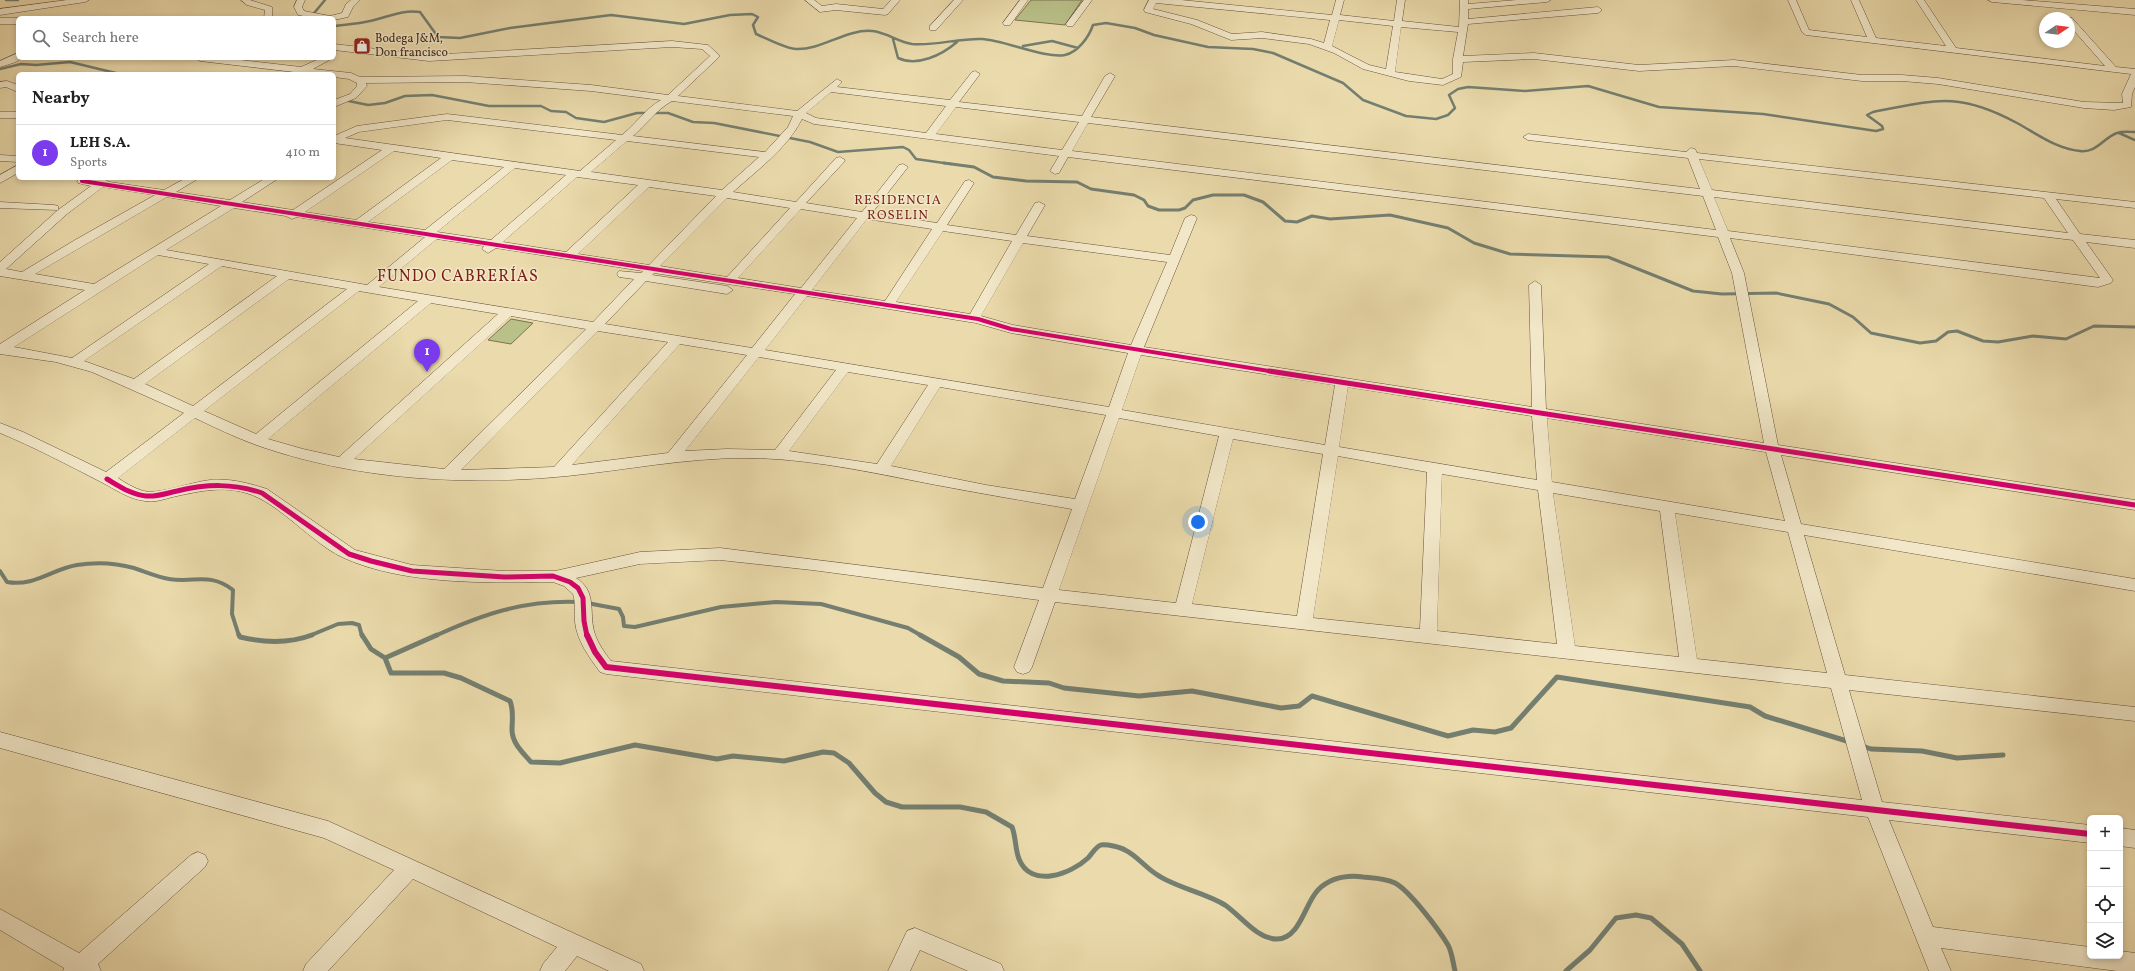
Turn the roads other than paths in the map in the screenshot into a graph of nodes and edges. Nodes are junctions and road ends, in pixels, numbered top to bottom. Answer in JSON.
{"nodes":[{"id":1,"x":85,"y":0,"type":"edge"},
{"id":2,"x":245,"y":0,"type":"edge"},
{"id":3,"x":301,"y":0,"type":"edge"},
{"id":4,"x":356,"y":0,"type":"edge"},
{"id":5,"x":809,"y":0,"type":"edge"},
{"id":6,"x":896,"y":0,"type":"edge"},
{"id":7,"x":959,"y":0,"type":"edge"},
{"id":8,"x":1024,"y":0,"type":"edge"},
{"id":9,"x":1088,"y":0,"type":"edge"},
{"id":10,"x":1154,"y":0,"type":"edge"},
{"id":11,"x":1269,"y":0,"type":"edge"},
{"id":12,"x":1340,"y":0,"type":"edge"},
{"id":13,"x":1401,"y":0,"type":"edge"},
{"id":14,"x":1547,"y":0,"type":"edge"},
{"id":15,"x":1792,"y":0,"type":"edge"},
{"id":16,"x":1855,"y":0,"type":"edge"},
{"id":17,"x":1920,"y":0,"type":"edge"},
{"id":18,"x":1992,"y":0,"type":"edge"},
{"id":19,"x":1529,"y":1,"type":"edge"},
{"id":20,"x":1464,"y":3,"type":"edge"},
{"id":21,"x":2053,"y":3,"type":"edge"},
{"id":22,"x":1598,"y":10,"type":"dead end"},
{"id":23,"x":1265,"y":11,"type":"junction"},
{"id":24,"x":0,"y":12,"type":"edge"},
{"id":25,"x":1275,"y":12,"type":"junction"},
{"id":26,"x":2061,"y":12,"type":"edge"},
{"id":27,"x":2135,"y":12,"type":"edge"},
{"id":28,"x":1550,"y":14,"type":"junction"},
{"id":29,"x":268,"y":16,"type":"edge"},
{"id":30,"x":314,"y":16,"type":"edge"},
{"id":31,"x":336,"y":17,"type":"edge"},
{"id":32,"x":1336,"y":18,"type":"junction"},
{"id":33,"x":16,"y":21,"type":"edge"},
{"id":34,"x":1006,"y":22,"type":"dead end"},
{"id":35,"x":2,"y":23,"type":"edge"},
{"id":36,"x":1070,"y":24,"type":"dead end"},
{"id":37,"x":1399,"y":24,"type":"junction"},
{"id":38,"x":1463,"y":26,"type":"junction"},
{"id":39,"x":2075,"y":27,"type":"edge"},
{"id":40,"x":933,"y":28,"type":"dead end"},
{"id":41,"x":1262,"y":35,"type":"junction"},
{"id":42,"x":1873,"y":41,"type":"junction"},
{"id":43,"x":336,"y":47,"type":"edge"},
{"id":44,"x":1327,"y":47,"type":"junction"},
{"id":45,"x":346,"y":49,"type":"junction"},
{"id":46,"x":1953,"y":50,"type":"junction"},
{"id":47,"x":336,"y":54,"type":"edge"},
{"id":48,"x":16,"y":58,"type":"edge"},
{"id":49,"x":1458,"y":59,"type":"junction"},
{"id":50,"x":217,"y":60,"type":"edge"},
{"id":51,"x":324,"y":60,"type":"edge"},
{"id":52,"x":0,"y":64,"type":"edge"},
{"id":53,"x":2113,"y":69,"type":"junction"},
{"id":54,"x":303,"y":70,"type":"junction"},
{"id":55,"x":319,"y":72,"type":"edge"},
{"id":56,"x":1390,"y":72,"type":"junction"},
{"id":57,"x":2135,"y":72,"type":"edge"},
{"id":58,"x":336,"y":74,"type":"edge"},
{"id":59,"x":975,"y":74,"type":"dead end"},
{"id":60,"x":1110,"y":76,"type":"dead end"},
{"id":61,"x":2135,"y":76,"type":"edge"},
{"id":62,"x":359,"y":80,"type":"junction"},
{"id":63,"x":0,"y":85,"type":"edge"},
{"id":64,"x":16,"y":88,"type":"edge"},
{"id":65,"x":670,"y":98,"type":"junction"},
{"id":66,"x":336,"y":103,"type":"edge"},
{"id":67,"x":954,"y":103,"type":"junction"},
{"id":68,"x":799,"y":114,"type":"junction"},
{"id":69,"x":0,"y":115,"type":"edge"},
{"id":70,"x":16,"y":115,"type":"edge"},
{"id":71,"x":1085,"y":119,"type":"junction"},
{"id":72,"x":929,"y":136,"type":"junction"},
{"id":73,"x":626,"y":137,"type":"junction"},
{"id":74,"x":1528,"y":137,"type":"dead end"},
{"id":75,"x":336,"y":139,"type":"edge"},
{"id":76,"x":336,"y":140,"type":"edge"},
{"id":77,"x":392,"y":148,"type":"junction"},
{"id":78,"x":1692,"y":153,"type":"junction"},
{"id":79,"x":1065,"y":154,"type":"junction"},
{"id":80,"x":768,"y":155,"type":"junction"},
{"id":81,"x":449,"y":157,"type":"junction"},
{"id":82,"x":0,"y":158,"type":"edge"},
{"id":83,"x":16,"y":159,"type":"edge"},
{"id":84,"x":840,"y":160,"type":"dead end"},
{"id":85,"x":513,"y":165,"type":"junction"},
{"id":86,"x":903,"y":167,"type":"dead end"},
{"id":87,"x":16,"y":169,"type":"edge"},
{"id":88,"x":1055,"y":171,"type":"dead end"},
{"id":89,"x":579,"y":174,"type":"junction"},
{"id":90,"x":0,"y":180,"type":"edge"},
{"id":91,"x":108,"y":180,"type":"edge"},
{"id":92,"x":190,"y":180,"type":"edge"},
{"id":93,"x":271,"y":180,"type":"edge"},
{"id":94,"x":647,"y":183,"type":"junction"},
{"id":95,"x":969,"y":183,"type":"dead end"},
{"id":96,"x":83,"y":184,"type":"edge"},
{"id":97,"x":101,"y":184,"type":"junction"},
{"id":98,"x":166,"y":194,"type":"junction"},
{"id":99,"x":724,"y":194,"type":"junction"},
{"id":100,"x":1708,"y":194,"type":"junction"},
{"id":101,"x":2047,"y":195,"type":"junction"},
{"id":102,"x":153,"y":201,"type":"junction"},
{"id":103,"x":233,"y":204,"type":"junction"},
{"id":104,"x":0,"y":205,"type":"edge"},
{"id":105,"x":1039,"y":205,"type":"dead end"},
{"id":106,"x":2135,"y":205,"type":"edge"},
{"id":107,"x":798,"y":206,"type":"junction"},
{"id":108,"x":54,"y":208,"type":"junction"},
{"id":109,"x":221,"y":212,"type":"junction"},
{"id":110,"x":296,"y":214,"type":"junction"},
{"id":111,"x":864,"y":216,"type":"junction"},
{"id":112,"x":1191,"y":218,"type":"dead end"},
{"id":113,"x":284,"y":221,"type":"junction"},
{"id":114,"x":359,"y":223,"type":"junction"},
{"id":115,"x":940,"y":228,"type":"junction"},
{"id":116,"x":1723,"y":235,"type":"junction"},
{"id":117,"x":429,"y":237,"type":"junction"},
{"id":118,"x":2077,"y":238,"type":"junction"},
{"id":119,"x":1020,"y":239,"type":"junction"},
{"id":120,"x":493,"y":244,"type":"junction"},
{"id":121,"x":2135,"y":244,"type":"edge"},
{"id":122,"x":155,"y":251,"type":"junction"},
{"id":123,"x":484,"y":252,"type":"junction"},
{"id":124,"x":569,"y":256,"type":"junction"},
{"id":125,"x":0,"y":258,"type":"edge"},
{"id":126,"x":1173,"y":259,"type":"junction"},
{"id":127,"x":219,"y":263,"type":"junction"},
{"id":128,"x":0,"y":268,"type":"edge"},
{"id":129,"x":652,"y":268,"type":"junction"},
{"id":130,"x":0,"y":272,"type":"edge"},
{"id":131,"x":288,"y":274,"type":"junction"},
{"id":132,"x":25,"y":275,"type":"junction"},
{"id":133,"x":643,"y":278,"type":"junction"},
{"id":134,"x":730,"y":280,"type":"junction"},
{"id":135,"x":1535,"y":285,"type":"dead end"},
{"id":136,"x":96,"y":288,"type":"junction"},
{"id":137,"x":363,"y":288,"type":"junction"},
{"id":138,"x":799,"y":296,"type":"junction"},
{"id":139,"x":428,"y":299,"type":"junction"},
{"id":140,"x":888,"y":305,"type":"junction"},
{"id":141,"x":508,"y":312,"type":"junction"},
{"id":142,"x":974,"y":318,"type":"junction"},
{"id":143,"x":596,"y":326,"type":"junction"},
{"id":144,"x":1012,"y":329,"type":"junction"},
{"id":145,"x":678,"y":339,"type":"junction"},
{"id":146,"x":1,"y":350,"type":"edge"},
{"id":147,"x":1136,"y":350,"type":"junction"},
{"id":148,"x":755,"y":352,"type":"junction"},
{"id":149,"x":73,"y":362,"type":"junction"},
{"id":150,"x":845,"y":367,"type":"junction"},
{"id":151,"x":1342,"y":382,"type":"junction"},
{"id":152,"x":936,"y":383,"type":"junction"},
{"id":153,"x":134,"y":386,"type":"junction"},
{"id":154,"x":194,"y":412,"type":"junction"},
{"id":155,"x":1114,"y":412,"type":"junction"},
{"id":156,"x":1539,"y":412,"type":"junction"},
{"id":157,"x":0,"y":428,"type":"edge"},
{"id":158,"x":1227,"y":433,"type":"junction"},
{"id":159,"x":258,"y":440,"type":"junction"},
{"id":160,"x":1772,"y":448,"type":"junction"},
{"id":161,"x":1331,"y":451,"type":"junction"},
{"id":162,"x":779,"y":454,"type":"junction"},
{"id":163,"x":673,"y":457,"type":"junction"},
{"id":164,"x":342,"y":462,"type":"junction"},
{"id":165,"x":1435,"y":469,"type":"junction"},
{"id":166,"x":881,"y":470,"type":"junction"},
{"id":167,"x":559,"y":471,"type":"junction"},
{"id":168,"x":447,"y":475,"type":"junction"},
{"id":169,"x":107,"y":478,"type":"junction"},
{"id":170,"x":1545,"y":488,"type":"junction"},
{"id":171,"x":1081,"y":505,"type":"junction"},
{"id":172,"x":2135,"y":505,"type":"edge"},
{"id":173,"x":1667,"y":508,"type":"junction"},
{"id":174,"x":1795,"y":530,"type":"junction"},
{"id":175,"x":553,"y":576,"type":"junction"},
{"id":176,"x":2135,"y":585,"type":"edge"},
{"id":177,"x":1049,"y":595,"type":"junction"},
{"id":178,"x":1182,"y":610,"type":"junction"},
{"id":179,"x":1304,"y":623,"type":"junction"},
{"id":180,"x":1428,"y":637,"type":"junction"},
{"id":181,"x":1567,"y":652,"type":"junction"},
{"id":182,"x":1689,"y":666,"type":"junction"},
{"id":183,"x":1023,"y":667,"type":"dead end"},
{"id":184,"x":1838,"y":681,"type":"junction"},
{"id":185,"x":2135,"y":714,"type":"edge"},
{"id":186,"x":0,"y":740,"type":"edge"},
{"id":187,"x":1874,"y":808,"type":"junction"},
{"id":188,"x":2087,"y":834,"type":"edge"},
{"id":189,"x":2123,"y":837,"type":"edge"},
{"id":190,"x":2135,"y":839,"type":"edge"},
{"id":191,"x":198,"y":861,"type":"dead end"},
{"id":192,"x":410,"y":868,"type":"junction"},
{"id":193,"x":0,"y":918,"type":"edge"},
{"id":194,"x":1926,"y":936,"type":"junction"},
{"id":195,"x":574,"y":943,"type":"junction"},
{"id":196,"x":2135,"y":963,"type":"edge"},
{"id":197,"x":82,"y":969,"type":"edge"},
{"id":198,"x":314,"y":971,"type":"edge"},
{"id":199,"x":551,"y":971,"type":"edge"},
{"id":200,"x":633,"y":971,"type":"edge"},
{"id":201,"x":899,"y":971,"type":"edge"},
{"id":202,"x":993,"y":971,"type":"edge"},
{"id":203,"x":1940,"y":971,"type":"edge"}],
"edges":[{"from":1,"to":24,"type":"street"},
{"from":2,"to":29,"type":"street"},
{"from":3,"to":30,"type":"street"},
{"from":4,"to":31,"type":"street"},
{"from":5,"to":6,"type":"street"},
{"from":7,"to":40,"type":"street"},
{"from":8,"to":34,"type":"street"},
{"from":9,"to":36,"type":"street"},
{"from":10,"to":23,"type":"street"},
{"from":10,"to":41,"type":"street"},
{"from":11,"to":23,"type":"street"},
{"from":12,"to":32,"type":"street"},
{"from":13,"to":37,"type":"street"},
{"from":14,"to":19,"type":"street"},
{"from":15,"to":42,"type":"street"},
{"from":16,"to":42,"type":"street"},
{"from":17,"to":46,"type":"street"},
{"from":18,"to":21,"type":"street"},
{"from":19,"to":20,"type":"street"},
{"from":19,"to":28,"type":"street"},
{"from":20,"to":38,"type":"street"},
{"from":21,"to":26,"type":"street"},
{"from":21,"to":27,"type":"street"},
{"from":22,"to":28,"type":"street"},
{"from":23,"to":25,"type":"street"},
{"from":25,"to":32,"type":"street"},
{"from":25,"to":41,"type":"street"},
{"from":28,"to":38,"type":"street"},
{"from":32,"to":37,"type":"street"},
{"from":32,"to":44,"type":"street"},
{"from":33,"to":35,"type":"street"},
{"from":37,"to":38,"type":"street"},
{"from":37,"to":56,"type":"street"},
{"from":38,"to":49,"type":"street"},
{"from":39,"to":53,"type":"street"},
{"from":41,"to":44,"type":"street"},
{"from":42,"to":46,"type":"street"},
{"from":43,"to":45,"type":"street"},
{"from":44,"to":56,"type":"street"},
{"from":45,"to":47,"type":"street"},
{"from":45,"to":65,"type":"street"},
{"from":46,"to":53,"type":"street"},
{"from":48,"to":52,"type":"street"},
{"from":49,"to":56,"type":"street"},
{"from":49,"to":61,"type":"street"},
{"from":50,"to":54,"type":"street"},
{"from":51,"to":54,"type":"street"},
{"from":53,"to":57,"type":"street"},
{"from":54,"to":55,"type":"street"},
{"from":58,"to":62,"type":"street"},
{"from":59,"to":67,"type":"street"},
{"from":60,"to":71,"type":"street"},
{"from":62,"to":65,"type":"street"},
{"from":62,"to":66,"type":"street"},
{"from":63,"to":64,"type":"street"},
{"from":65,"to":68,"type":"street"},
{"from":65,"to":73,"type":"street"},
{"from":67,"to":68,"type":"street"},
{"from":67,"to":71,"type":"street"},
{"from":67,"to":72,"type":"street"},
{"from":68,"to":72,"type":"street"},
{"from":68,"to":80,"type":"street"},
{"from":69,"to":70,"type":"street"},
{"from":71,"to":79,"type":"street"},
{"from":71,"to":100,"type":"street"},
{"from":72,"to":79,"type":"street"},
{"from":73,"to":75,"type":"street"},
{"from":73,"to":80,"type":"street"},
{"from":73,"to":89,"type":"street"},
{"from":74,"to":78,"type":"street"},
{"from":76,"to":77,"type":"street"},
{"from":77,"to":81,"type":"street"},
{"from":77,"to":110,"type":"street"},
{"from":78,"to":100,"type":"street"},
{"from":78,"to":101,"type":"street"},
{"from":79,"to":88,"type":"street"},
{"from":79,"to":116,"type":"street"},
{"from":80,"to":99,"type":"street"},
{"from":81,"to":85,"type":"street"},
{"from":81,"to":114,"type":"street"},
{"from":82,"to":83,"type":"street"},
{"from":84,"to":107,"type":"street"},
{"from":85,"to":89,"type":"street"},
{"from":85,"to":117,"type":"street"},
{"from":86,"to":111,"type":"street"},
{"from":87,"to":90,"type":"street"},
{"from":89,"to":94,"type":"street"},
{"from":89,"to":120,"type":"street"},
{"from":91,"to":97,"type":"street"},
{"from":92,"to":98,"type":"street"},
{"from":93,"to":103,"type":"street"},
{"from":94,"to":99,"type":"street"},
{"from":94,"to":124,"type":"street"},
{"from":95,"to":115,"type":"street"},
{"from":96,"to":97,"type":"street"},
{"from":96,"to":102,"type":"street"},
{"from":96,"to":108,"type":"street"},
{"from":96,"to":128,"type":"street"},
{"from":97,"to":98,"type":"street"},
{"from":98,"to":102,"type":"street"},
{"from":98,"to":103,"type":"street"},
{"from":99,"to":107,"type":"street"},
{"from":99,"to":129,"type":"street"},
{"from":100,"to":116,"type":"street"},
{"from":100,"to":118,"type":"street"},
{"from":101,"to":106,"type":"street"},
{"from":101,"to":118,"type":"street"},
{"from":102,"to":109,"type":"street"},
{"from":102,"to":132,"type":"street"},
{"from":103,"to":109,"type":"street"},
{"from":103,"to":110,"type":"street"},
{"from":104,"to":108,"type":"street"},
{"from":105,"to":119,"type":"street"},
{"from":107,"to":111,"type":"street"},
{"from":107,"to":134,"type":"street"},
{"from":108,"to":125,"type":"street"},
{"from":109,"to":113,"type":"street"},
{"from":109,"to":122,"type":"street"},
{"from":110,"to":113,"type":"street"},
{"from":110,"to":114,"type":"street"},
{"from":111,"to":115,"type":"street"},
{"from":111,"to":138,"type":"street"},
{"from":112,"to":126,"type":"street"},
{"from":113,"to":117,"type":"street"},
{"from":114,"to":117,"type":"street"},
{"from":115,"to":119,"type":"street"},
{"from":115,"to":140,"type":"street"},
{"from":116,"to":118,"type":"street"},
{"from":116,"to":160,"type":"street"},
{"from":117,"to":120,"type":"street"},
{"from":117,"to":123,"type":"street"},
{"from":117,"to":137,"type":"street"},
{"from":118,"to":121,"type":"street"},
{"from":119,"to":126,"type":"street"},
{"from":119,"to":142,"type":"street"},
{"from":120,"to":123,"type":"street"},
{"from":120,"to":124,"type":"street"},
{"from":122,"to":127,"type":"street"},
{"from":122,"to":136,"type":"street"},
{"from":123,"to":133,"type":"street"},
{"from":124,"to":129,"type":"street"},
{"from":126,"to":147,"type":"street"},
{"from":127,"to":131,"type":"street"},
{"from":127,"to":149,"type":"street"},
{"from":129,"to":133,"type":"street"},
{"from":129,"to":134,"type":"street"},
{"from":130,"to":132,"type":"street"},
{"from":131,"to":137,"type":"street"},
{"from":131,"to":153,"type":"street"},
{"from":132,"to":136,"type":"street"},
{"from":133,"to":138,"type":"street"},
{"from":133,"to":143,"type":"street"},
{"from":134,"to":138,"type":"street"},
{"from":135,"to":156,"type":"street"},
{"from":136,"to":146,"type":"street"},
{"from":137,"to":139,"type":"street"},
{"from":137,"to":154,"type":"street"},
{"from":138,"to":140,"type":"street"},
{"from":138,"to":144,"type":"street"},
{"from":138,"to":148,"type":"street"},
{"from":139,"to":141,"type":"street"},
{"from":139,"to":159,"type":"street"},
{"from":140,"to":142,"type":"street"},
{"from":141,"to":143,"type":"street"},
{"from":141,"to":164,"type":"street"},
{"from":142,"to":144,"type":"street"},
{"from":143,"to":145,"type":"street"},
{"from":143,"to":168,"type":"street"},
{"from":144,"to":147,"type":"street"},
{"from":145,"to":148,"type":"street"},
{"from":145,"to":167,"type":"street"},
{"from":146,"to":149,"type":"street"},
{"from":147,"to":151,"type":"street"},
{"from":147,"to":155,"type":"street"},
{"from":148,"to":150,"type":"street"},
{"from":148,"to":163,"type":"street"},
{"from":149,"to":153,"type":"street"},
{"from":150,"to":152,"type":"street"},
{"from":150,"to":162,"type":"street"},
{"from":151,"to":156,"type":"street"},
{"from":151,"to":161,"type":"street"},
{"from":152,"to":155,"type":"street"},
{"from":152,"to":166,"type":"street"},
{"from":153,"to":154,"type":"street"},
{"from":154,"to":159,"type":"street"},
{"from":154,"to":169,"type":"street"},
{"from":155,"to":158,"type":"street"},
{"from":155,"to":171,"type":"street"},
{"from":156,"to":160,"type":"street"},
{"from":156,"to":170,"type":"street"},
{"from":157,"to":169,"type":"street"},
{"from":158,"to":161,"type":"street"},
{"from":158,"to":178,"type":"street"},
{"from":159,"to":164,"type":"street"},
{"from":160,"to":172,"type":"street"},
{"from":160,"to":174,"type":"street"},
{"from":161,"to":165,"type":"street"},
{"from":161,"to":179,"type":"street"},
{"from":162,"to":163,"type":"street"},
{"from":162,"to":166,"type":"street"},
{"from":163,"to":167,"type":"street"},
{"from":164,"to":168,"type":"street"},
{"from":165,"to":170,"type":"street"},
{"from":165,"to":180,"type":"street"},
{"from":166,"to":171,"type":"street"},
{"from":167,"to":168,"type":"street"},
{"from":169,"to":175,"type":"street"},
{"from":170,"to":173,"type":"street"},
{"from":170,"to":181,"type":"street"},
{"from":171,"to":177,"type":"street"},
{"from":173,"to":174,"type":"street"},
{"from":173,"to":182,"type":"street"},
{"from":174,"to":176,"type":"street"},
{"from":174,"to":184,"type":"street"},
{"from":175,"to":177,"type":"street"},
{"from":175,"to":187,"type":"street"},
{"from":177,"to":178,"type":"street"},
{"from":177,"to":183,"type":"street"},
{"from":178,"to":179,"type":"street"},
{"from":179,"to":180,"type":"street"},
{"from":180,"to":181,"type":"street"},
{"from":181,"to":182,"type":"street"},
{"from":182,"to":184,"type":"street"},
{"from":184,"to":185,"type":"street"},
{"from":184,"to":187,"type":"street"},
{"from":186,"to":192,"type":"street"},
{"from":187,"to":188,"type":"street"},
{"from":187,"to":194,"type":"street"},
{"from":189,"to":190,"type":"street"},
{"from":191,"to":197,"type":"street"},
{"from":192,"to":195,"type":"street"},
{"from":192,"to":198,"type":"street"},
{"from":193,"to":197,"type":"street"},
{"from":194,"to":196,"type":"street"},
{"from":194,"to":203,"type":"street"},
{"from":195,"to":199,"type":"street"},
{"from":195,"to":200,"type":"street"},
{"from":201,"to":202,"type":"street"}]}
